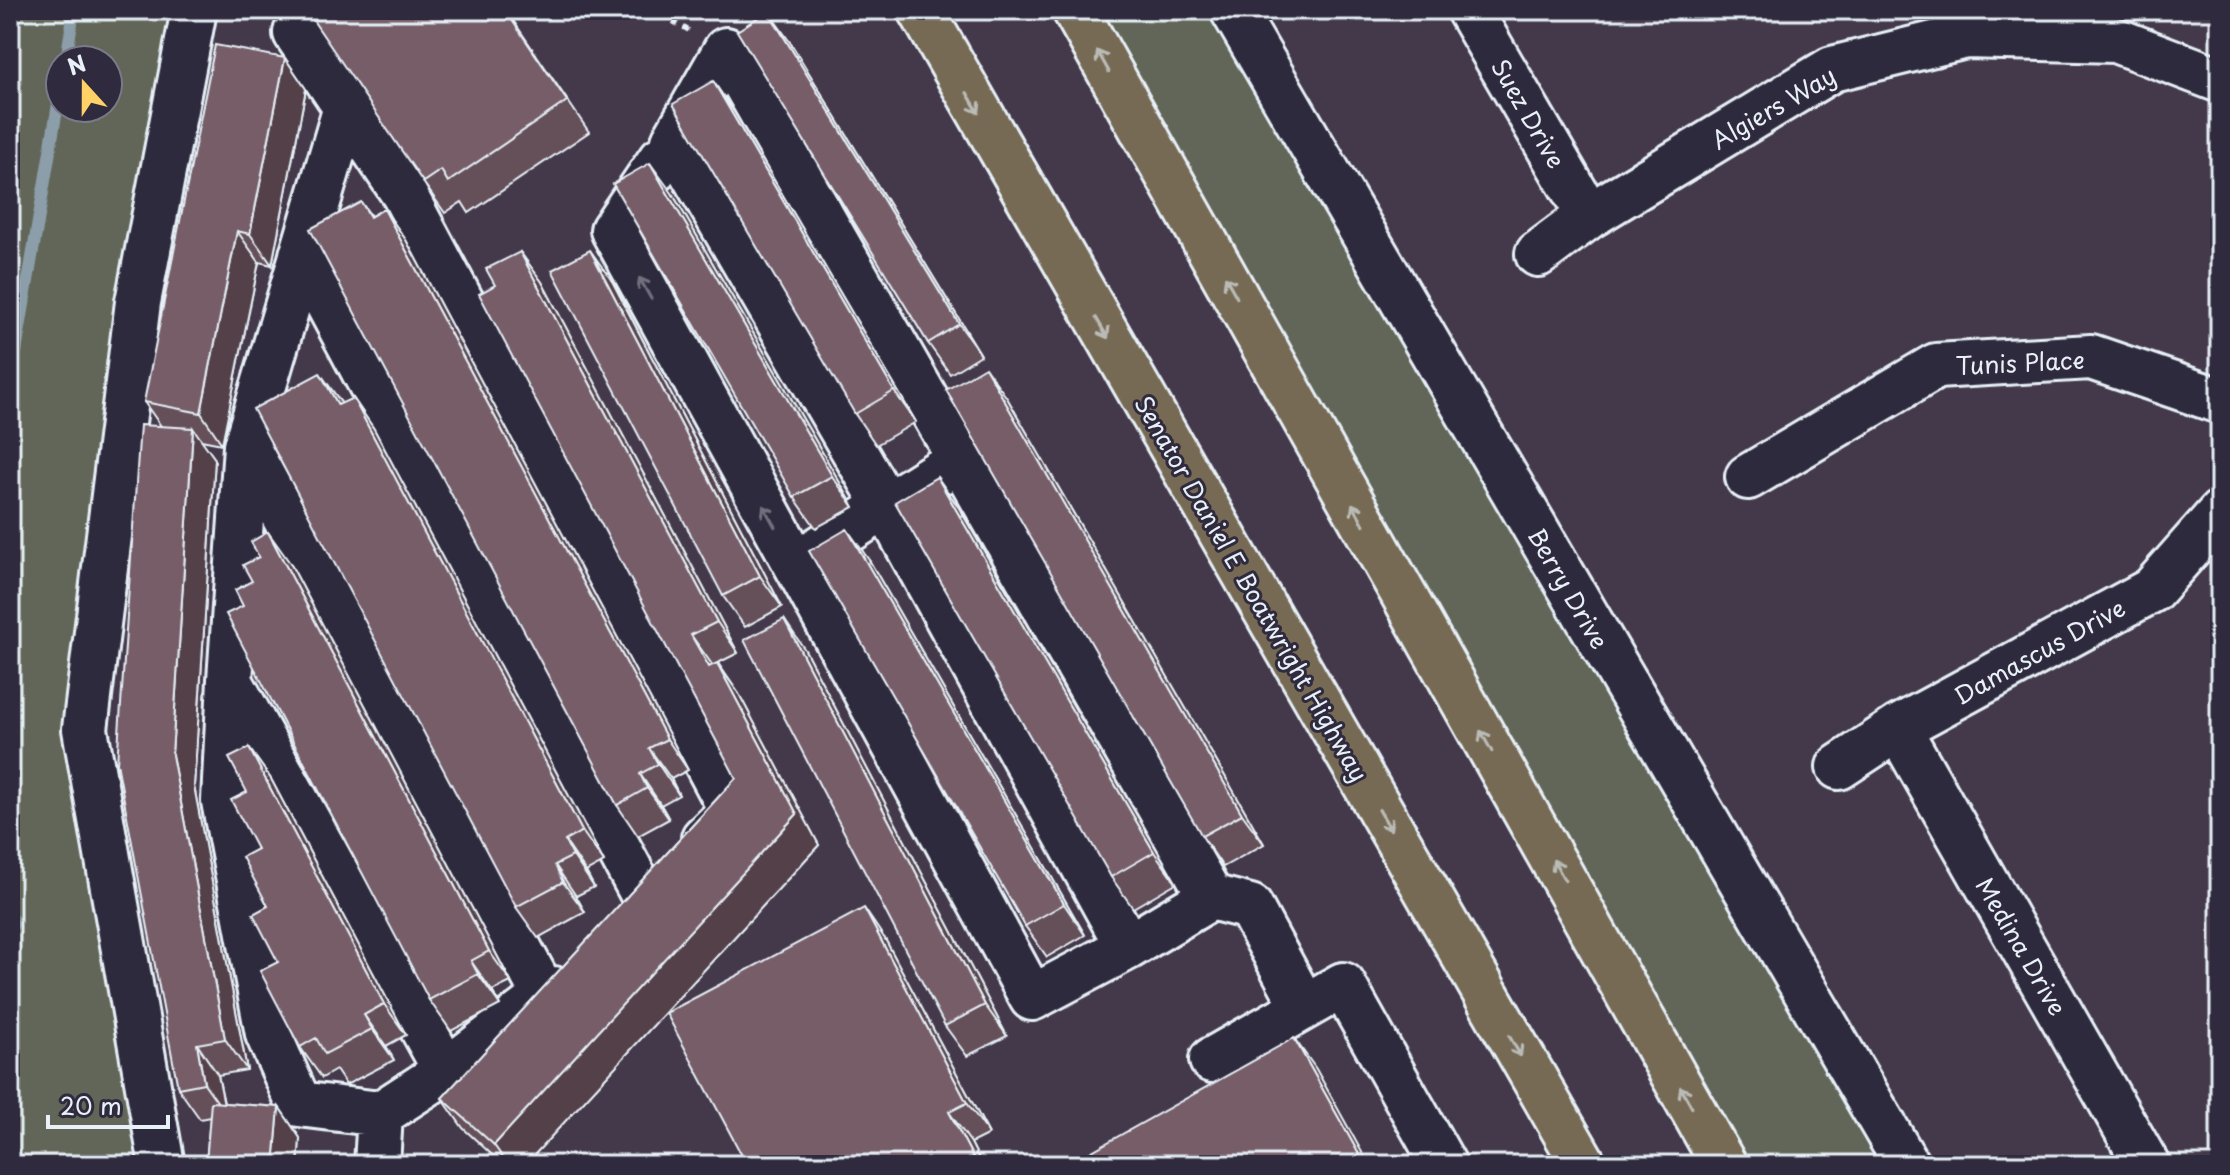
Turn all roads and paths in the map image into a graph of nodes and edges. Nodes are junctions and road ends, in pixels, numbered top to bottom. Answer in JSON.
{"nodes":[{"id":1,"x":194,"y":10,"type":"edge"},
{"id":2,"x":912,"y":10,"type":"edge"},
{"id":3,"x":921,"y":10,"type":"edge"},
{"id":4,"x":1075,"y":10,"type":"edge"},
{"id":5,"x":1233,"y":10,"type":"edge"},
{"id":6,"x":1469,"y":10,"type":"edge"},
{"id":7,"x":296,"y":33,"type":"dead end"},
{"id":8,"x":949,"y":61,"type":"junction"},
{"id":9,"x":2220,"y":80,"type":"edge"},
{"id":10,"x":346,"y":107,"type":"junction"},
{"id":11,"x":674,"y":141,"type":"junction"},
{"id":12,"x":1589,"y":216,"type":"junction"},
{"id":13,"x":1538,"y":254,"type":"dead end"},
{"id":14,"x":302,"y":255,"type":"junction"},
{"id":15,"x":2220,"y":401,"type":"edge"},
{"id":16,"x":246,"y":446,"type":"junction"},
{"id":17,"x":960,"y":459,"type":"junction"},
{"id":18,"x":1748,"y":477,"type":"dead end"},
{"id":19,"x":886,"y":506,"type":"junction"},
{"id":20,"x":2220,"y":513,"type":"edge"},
{"id":21,"x":796,"y":564,"type":"junction"},
{"id":22,"x":230,"y":680,"type":"junction"},
{"id":23,"x":1898,"y":728,"type":"junction"},
{"id":24,"x":1839,"y":767,"type":"dead end"},
{"id":25,"x":1211,"y":897,"type":"junction"},
{"id":26,"x":645,"y":898,"type":"junction"},
{"id":27,"x":612,"y":931,"type":"edge"},
{"id":28,"x":1128,"y":947,"type":"junction"},
{"id":29,"x":579,"y":965,"type":"edge"},
{"id":30,"x":546,"y":998,"type":"junction"},
{"id":31,"x":1304,"y":1007,"type":"junction"},
{"id":32,"x":1212,"y":1060,"type":"dead end"},
{"id":33,"x":446,"y":1071,"type":"junction"},
{"id":34,"x":380,"y":1114,"type":"junction"},
{"id":35,"x":162,"y":1165,"type":"edge"},
{"id":36,"x":377,"y":1165,"type":"edge"},
{"id":37,"x":1444,"y":1165,"type":"edge"},
{"id":38,"x":1584,"y":1165,"type":"edge"},
{"id":39,"x":1724,"y":1165,"type":"edge"},
{"id":40,"x":1907,"y":1165,"type":"edge"},
{"id":41,"x":2147,"y":1165,"type":"edge"}],
"edges":[{"from":1,"to":35,"type":"street"},
{"from":2,"to":8,"type":"highway"},
{"from":3,"to":8,"type":"highway","name":"Senator Daniel E Boatwright Highway"},
{"from":39,"to":4,"type":"highway","one_way":true},
{"from":5,"to":40,"type":"street","name":"Berry Drive"},
{"from":6,"to":12,"type":"street","name":"Suez Drive"},
{"from":7,"to":10,"type":"street"},
{"from":8,"to":38,"type":"highway","name":"Senator Daniel E Boatwright Highway","one_way":true},
{"from":9,"to":12,"type":"street","name":"Algiers Way"},
{"from":10,"to":14,"type":"street"},
{"from":10,"to":26,"type":"street"},
{"from":11,"to":17,"type":"street"},
{"from":11,"to":19,"type":"street"},
{"from":21,"to":11,"type":"street","one_way":true},
{"from":12,"to":13,"type":"street","name":"Algiers Way"},
{"from":14,"to":16,"type":"street"},
{"from":14,"to":26,"type":"street"},
{"from":15,"to":18,"type":"street","name":"Tunis Place"},
{"from":16,"to":22,"type":"street"},
{"from":16,"to":30,"type":"street"},
{"from":17,"to":19,"type":"street"},
{"from":17,"to":25,"type":"street"},
{"from":19,"to":21,"type":"street"},
{"from":19,"to":28,"type":"street"},
{"from":20,"to":23,"type":"street","name":"Damascus Drive"},
{"from":21,"to":28,"type":"street"},
{"from":22,"to":33,"type":"street"},
{"from":22,"to":34,"type":"street"},
{"from":23,"to":24,"type":"street","name":"Damascus Drive"},
{"from":23,"to":41,"type":"street","name":"Medina Drive"},
{"from":25,"to":28,"type":"street"},
{"from":25,"to":31,"type":"street"},
{"from":26,"to":27,"type":"street"},
{"from":29,"to":30,"type":"street"},
{"from":30,"to":33,"type":"street"},
{"from":31,"to":32,"type":"street"},
{"from":31,"to":37,"type":"street"},
{"from":33,"to":34,"type":"street"},
{"from":34,"to":36,"type":"street"}]}
